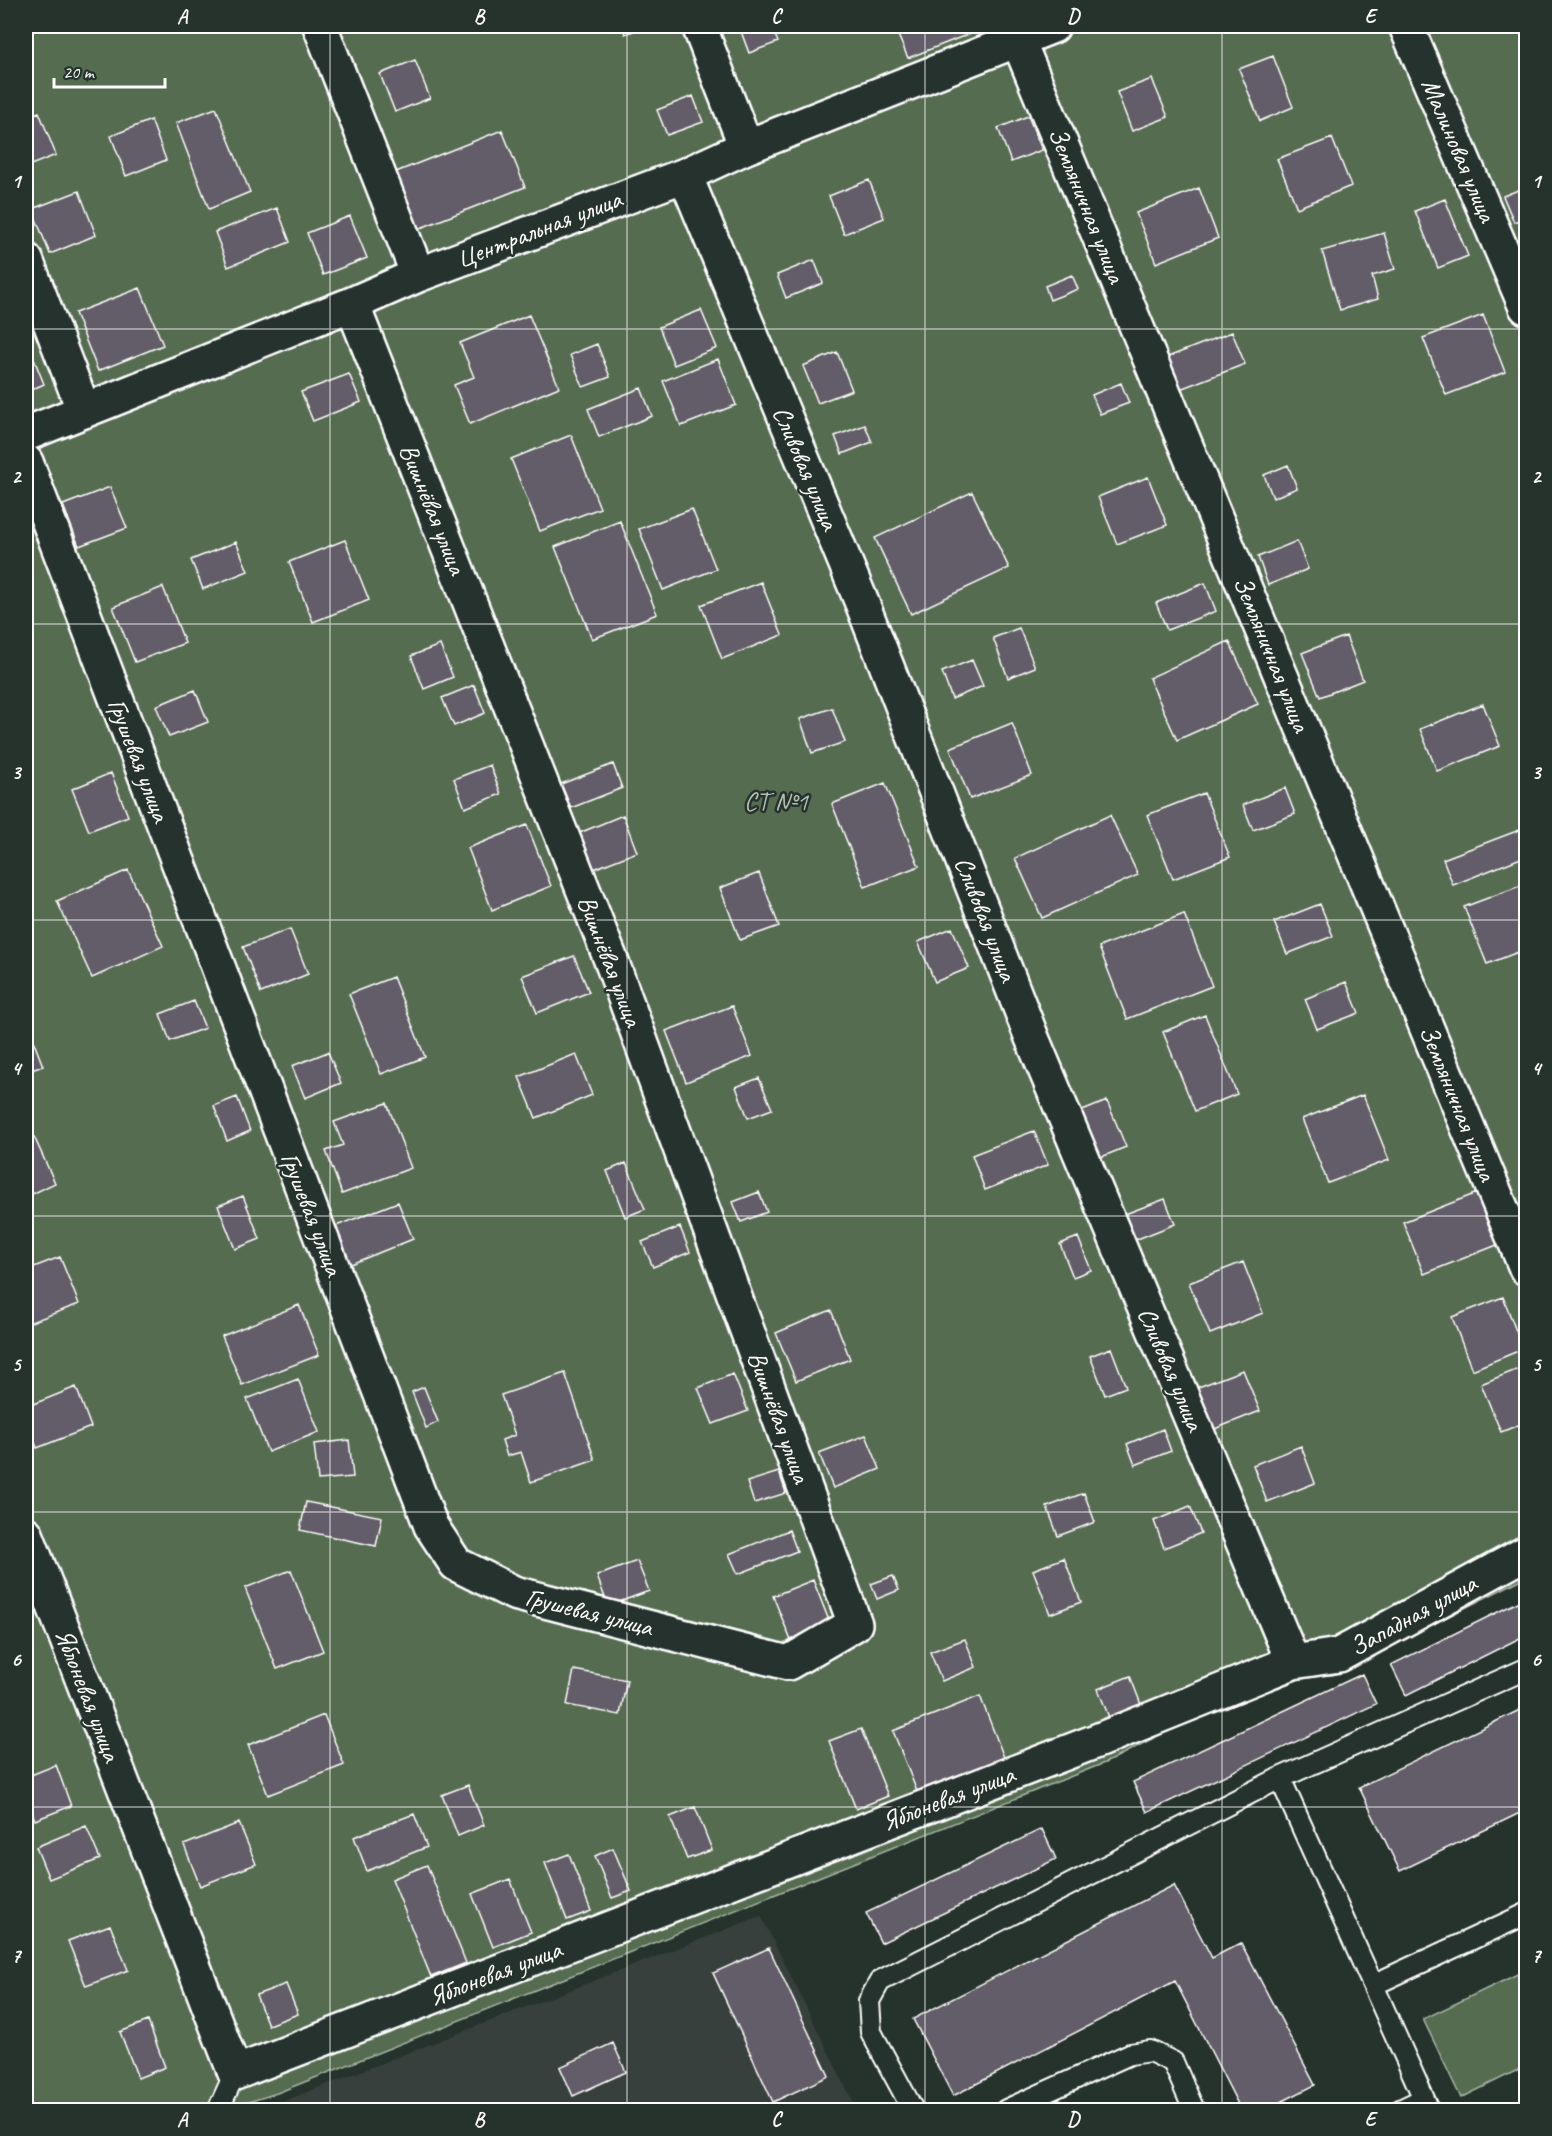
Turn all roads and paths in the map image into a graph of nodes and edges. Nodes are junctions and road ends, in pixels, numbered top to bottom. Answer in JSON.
{"nodes":[{"id":1,"x":320,"y":26,"type":"edge"},
{"id":2,"x":699,"y":26,"type":"edge"},
{"id":3,"x":1053,"y":26,"type":"edge"},
{"id":4,"x":1406,"y":26,"type":"edge"},
{"id":5,"x":1018,"y":40,"type":"junction"},
{"id":6,"x":746,"y":147,"type":"junction"},
{"id":7,"x":685,"y":175,"type":"junction"},
{"id":8,"x":26,"y":260,"type":"edge"},
{"id":9,"x":418,"y":275,"type":"junction"},
{"id":10,"x":352,"y":304,"type":"junction"},
{"id":11,"x":1527,"y":307,"type":"edge"},
{"id":12,"x":84,"y":411,"type":"junction"},
{"id":13,"x":26,"y":434,"type":"edge"},
{"id":14,"x":26,"y":462,"type":"edge"},
{"id":15,"x":1527,"y":1268,"type":"edge"},
{"id":16,"x":26,"y":1534,"type":"edge"},
{"id":17,"x":1527,"y":1552,"type":"edge"},
{"id":18,"x":855,"y":1624,"type":"joint"},
{"id":19,"x":1293,"y":1662,"type":"junction"},
{"id":20,"x":1527,"y":1669,"type":"edge"},
{"id":21,"x":1280,"y":1778,"type":"junction"},
{"id":22,"x":1527,"y":1914,"type":"edge"},
{"id":23,"x":1373,"y":1985,"type":"junction"},
{"id":24,"x":235,"y":2073,"type":"junction"},
{"id":25,"x":1426,"y":2105,"type":"edge"},
{"id":26,"x":218,"y":2110,"type":"edge"},
{"id":27,"x":913,"y":2110,"type":"edge"},
{"id":28,"x":1006,"y":2110,"type":"edge"},
{"id":29,"x":1194,"y":2110,"type":"edge"},
{"id":30,"x":1400,"y":2110,"type":"edge"}],
"edges":[{"from":1,"to":9,"type":"street"},
{"from":2,"to":6,"type":"street"},
{"from":3,"to":5,"type":"street","name":"Центральная улица"},
{"from":4,"to":11,"type":"street","name":"Малиновая улица"},
{"from":5,"to":6,"type":"street","name":"Центральная улица"},
{"from":5,"to":15,"type":"street","name":"Земляничная улица"},
{"from":6,"to":7,"type":"street","name":"Центральная улица"},
{"from":7,"to":9,"type":"street","name":"Центральная улица"},
{"from":7,"to":19,"type":"street","name":"Сливовая улица"},
{"from":8,"to":12,"type":"street"},
{"from":9,"to":10,"type":"street","name":"Центральная улица"},
{"from":10,"to":12,"type":"street","name":"Центральная улица"},
{"from":10,"to":18,"type":"street","name":"Вишнёвая улица"},
{"from":12,"to":13,"type":"street","name":"Центральная улица"},
{"from":14,"to":18,"type":"street","name":"Грушевая улица"},
{"from":16,"to":24,"type":"street","name":"Яблоневая улица"},
{"from":17,"to":19,"type":"street","name":"Западная улица"},
{"from":19,"to":24,"type":"street","name":"Яблоневая улица"},
{"from":20,"to":21,"type":"lane"},
{"from":21,"to":23,"type":"lane"},
{"from":21,"to":27,"type":"lane"},
{"from":22,"to":23,"type":"lane"},
{"from":23,"to":25,"type":"lane"},
{"from":24,"to":26,"type":"lane"},
{"from":25,"to":30,"type":"lane"},
{"from":28,"to":29,"type":"lane"}]}
